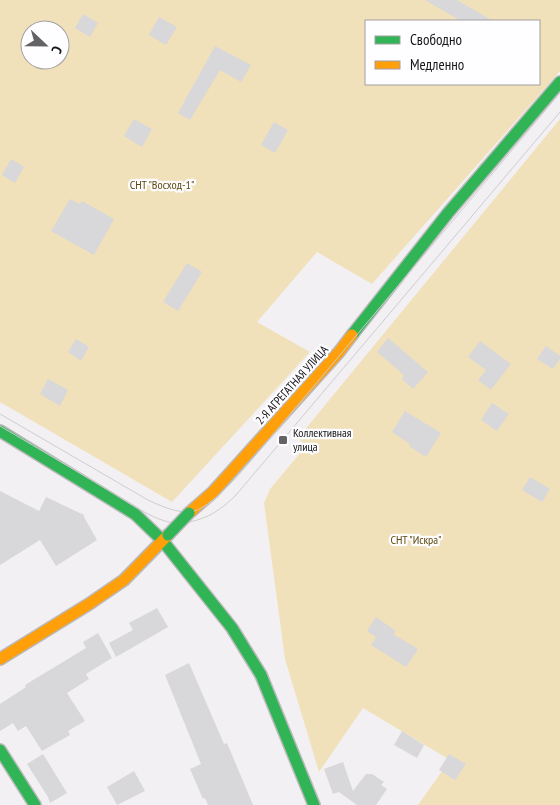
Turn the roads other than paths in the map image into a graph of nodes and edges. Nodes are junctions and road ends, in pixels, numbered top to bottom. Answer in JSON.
{"nodes":[{"id":1,"x":560,"y":82,"type":"edge"},
{"id":2,"x":0,"y":431,"type":"edge"},
{"id":3,"x":165,"y":537,"type":"junction"},
{"id":4,"x":0,"y":659,"type":"edge"},
{"id":5,"x":0,"y":750,"type":"edge"},
{"id":6,"x":35,"y":805,"type":"edge"},
{"id":7,"x":314,"y":805,"type":"edge"}],
"edges":[{"from":1,"to":3,"type":"street","name":"2-Я АГРЕГАТНАЯ УЛИЦА","bridge":true},
{"from":2,"to":3,"type":"street"},
{"from":3,"to":4,"type":"street","name":"2-Я АГРЕГАТНАЯ УЛИЦА"},
{"from":3,"to":7,"type":"street"},
{"from":5,"to":6,"type":"street"}]}
